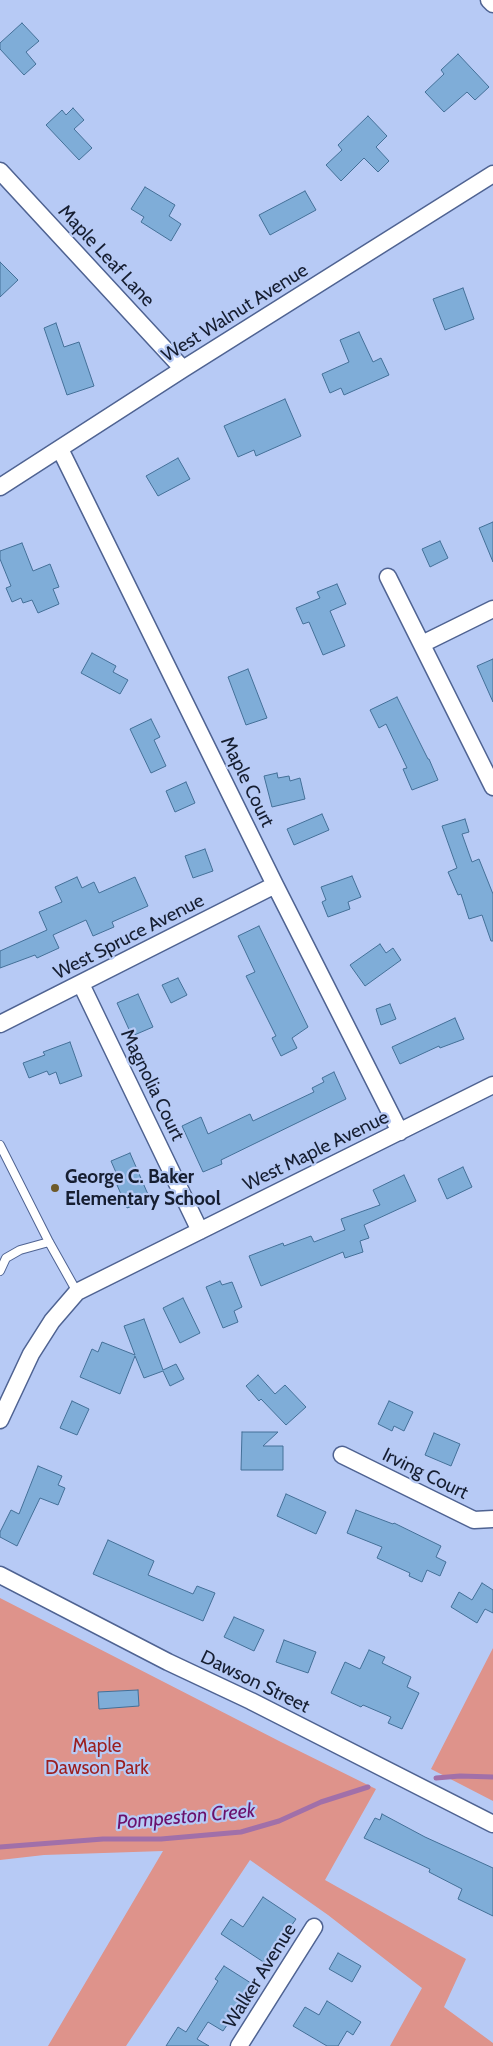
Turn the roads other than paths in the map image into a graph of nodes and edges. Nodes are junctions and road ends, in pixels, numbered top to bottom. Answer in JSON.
{"nodes":[{"id":1,"x":489,"y":0,"type":"edge"},
{"id":2,"x":493,"y":4,"type":"edge"},
{"id":3,"x":0,"y":171,"type":"edge"},
{"id":4,"x":493,"y":174,"type":"edge"},
{"id":5,"x":183,"y":369,"type":"junction"},
{"id":6,"x":60,"y":449,"type":"junction"},
{"id":7,"x":0,"y":487,"type":"edge"},
{"id":8,"x":388,"y":577,"type":"dead end"},
{"id":9,"x":493,"y":609,"type":"edge"},
{"id":10,"x":422,"y":644,"type":"junction"},
{"id":11,"x":493,"y":787,"type":"edge"},
{"id":12,"x":276,"y":885,"type":"junction"},
{"id":13,"x":81,"y":984,"type":"junction"},
{"id":14,"x":0,"y":1024,"type":"edge"},
{"id":15,"x":493,"y":1085,"type":"edge"},
{"id":16,"x":400,"y":1132,"type":"junction"},
{"id":17,"x":0,"y":1145,"type":"edge"},
{"id":18,"x":200,"y":1231,"type":"junction"},
{"id":19,"x":49,"y":1242,"type":"junction"},
{"id":20,"x":0,"y":1271,"type":"edge"},
{"id":21,"x":77,"y":1292,"type":"junction"},
{"id":22,"x":0,"y":1420,"type":"edge"},
{"id":23,"x":342,"y":1456,"type":"dead end"},
{"id":24,"x":493,"y":1519,"type":"edge"},
{"id":25,"x":0,"y":1575,"type":"edge"},
{"id":26,"x":493,"y":1824,"type":"edge"},
{"id":27,"x":314,"y":1927,"type":"dead end"},
{"id":28,"x":239,"y":2046,"type":"edge"}],
"edges":[{"from":1,"to":2,"type":"street"},
{"from":3,"to":5,"type":"street","name":"Maple Leaf Lane"},
{"from":4,"to":5,"type":"street","name":"West Walnut Avenue"},
{"from":5,"to":6,"type":"street","name":"West Walnut Avenue"},
{"from":6,"to":7,"type":"street","name":"West Walnut Avenue"},
{"from":6,"to":12,"type":"street","name":"Maple Court"},
{"from":8,"to":10,"type":"street"},
{"from":9,"to":10,"type":"street"},
{"from":10,"to":11,"type":"street"},
{"from":12,"to":13,"type":"street","name":"West Spruce Avenue"},
{"from":12,"to":16,"type":"street","name":"Maple Court"},
{"from":13,"to":14,"type":"street","name":"West Spruce Avenue"},
{"from":13,"to":18,"type":"street","name":"Magnolia Court"},
{"from":15,"to":16,"type":"street","name":"West Maple Avenue"},
{"from":16,"to":18,"type":"street","name":"West Maple Avenue"},
{"from":17,"to":19,"type":"lane"},
{"from":18,"to":21,"type":"street","name":"West Maple Avenue"},
{"from":19,"to":20,"type":"lane"},
{"from":19,"to":21,"type":"lane"},
{"from":21,"to":22,"type":"street","name":"West Maple Avenue"},
{"from":23,"to":24,"type":"street","name":"Irving Court"},
{"from":25,"to":26,"type":"street","name":"Dawson Street"},
{"from":27,"to":28,"type":"street","name":"Walker Avenue"}]}
